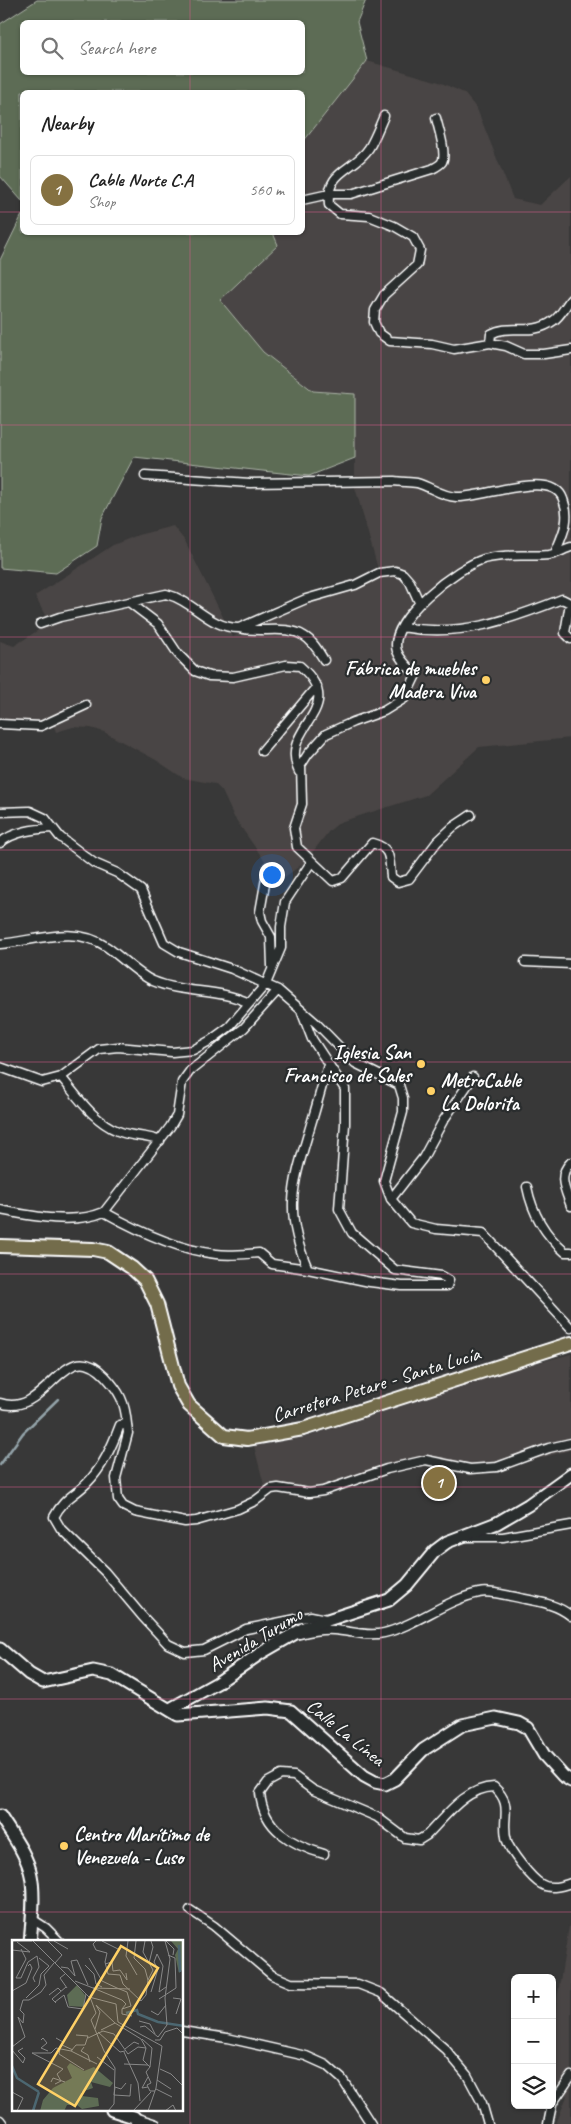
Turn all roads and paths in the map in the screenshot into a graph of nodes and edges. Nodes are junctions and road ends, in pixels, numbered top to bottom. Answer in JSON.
{"nodes":[{"id":1,"x":384,"y":116,"type":"dead end"},
{"id":2,"x":436,"y":118,"type":"dead end"},
{"id":3,"x":329,"y":194,"type":"junction"},
{"id":4,"x":305,"y":199,"type":"edge"},
{"id":5,"x":571,"y":300,"type":"edge"},
{"id":6,"x":490,"y":343,"type":"junction"},
{"id":7,"x":571,"y":350,"type":"edge"},
{"id":8,"x":145,"y":476,"type":"dead end"},
{"id":9,"x":571,"y":547,"type":"edge"},
{"id":10,"x":555,"y":553,"type":"junction"},
{"id":11,"x":129,"y":602,"type":"junction"},
{"id":12,"x":419,"y":602,"type":"junction"},
{"id":13,"x":40,"y":624,"type":"dead end"},
{"id":14,"x":402,"y":627,"type":"junction"},
{"id":15,"x":239,"y":628,"type":"junction"},
{"id":16,"x":571,"y":639,"type":"edge"},
{"id":17,"x":324,"y":660,"type":"dead end"},
{"id":18,"x":318,"y":686,"type":"junction"},
{"id":19,"x":86,"y":705,"type":"dead end"},
{"id":20,"x":0,"y":724,"type":"edge"},
{"id":21,"x":262,"y":751,"type":"dead end"},
{"id":22,"x":301,"y":776,"type":"junction"},
{"id":23,"x":0,"y":812,"type":"edge"},
{"id":24,"x":471,"y":815,"type":"dead end"},
{"id":25,"x":54,"y":828,"type":"junction"},
{"id":26,"x":0,"y":842,"type":"edge"},
{"id":27,"x":312,"y":861,"type":"junction"},
{"id":28,"x":268,"y":867,"type":"dead end"},
{"id":29,"x":0,"y":944,"type":"edge"},
{"id":30,"x":525,"y":962,"type":"dead end"},
{"id":31,"x":571,"y":964,"type":"edge"},
{"id":32,"x":272,"y":968,"type":"junction"},
{"id":33,"x":266,"y":984,"type":"junction"},
{"id":34,"x":278,"y":990,"type":"junction"},
{"id":35,"x":249,"y":1003,"type":"junction"},
{"id":36,"x":302,"y":1011,"type":"junction"},
{"id":37,"x":328,"y":1065,"type":"junction"},
{"id":38,"x":0,"y":1067,"type":"edge"},
{"id":39,"x":61,"y":1077,"type":"junction"},
{"id":40,"x":472,"y":1077,"type":"dead end"},
{"id":41,"x":160,"y":1141,"type":"junction"},
{"id":42,"x":571,"y":1162,"type":"edge"},
{"id":43,"x":527,"y":1187,"type":"dead end"},
{"id":44,"x":391,"y":1199,"type":"junction"},
{"id":45,"x":571,"y":1206,"type":"edge"},
{"id":46,"x":0,"y":1210,"type":"edge"},
{"id":47,"x":104,"y":1212,"type":"junction"},
{"id":48,"x":0,"y":1246,"type":"edge"},
{"id":49,"x":571,"y":1252,"type":"edge"},
{"id":50,"x":308,"y":1269,"type":"junction"},
{"id":51,"x":571,"y":1328,"type":"edge"},
{"id":52,"x":571,"y":1343,"type":"edge"},
{"id":53,"x":0,"y":1403,"type":"edge"},
{"id":54,"x":127,"y":1424,"type":"junction"},
{"id":55,"x":571,"y":1443,"type":"edge"},
{"id":56,"x":571,"y":1474,"type":"edge"},
{"id":57,"x":571,"y":1525,"type":"edge"},
{"id":58,"x":462,"y":1537,"type":"junction"},
{"id":59,"x":571,"y":1616,"type":"edge"},
{"id":60,"x":328,"y":1620,"type":"junction"},
{"id":61,"x":286,"y":1638,"type":"junction"},
{"id":62,"x":0,"y":1649,"type":"edge"},
{"id":63,"x":170,"y":1709,"type":"junction"},
{"id":64,"x":571,"y":1781,"type":"edge"},
{"id":65,"x":0,"y":1816,"type":"edge"},
{"id":66,"x":324,"y":1854,"type":"dead end"},
{"id":67,"x":571,"y":1883,"type":"edge"},
{"id":68,"x":190,"y":1910,"type":"dead end"},
{"id":69,"x":32,"y":1919,"type":"junction"},
{"id":70,"x":30,"y":1940,"type":"edge"},
{"id":71,"x":58,"y":1940,"type":"edge"},
{"id":72,"x":184,"y":2031,"type":"edge"},
{"id":73,"x":571,"y":2076,"type":"edge"},
{"id":74,"x":556,"y":2098,"type":"edge"},
{"id":75,"x":551,"y":2109,"type":"edge"},
{"id":76,"x":116,"y":2112,"type":"edge"},
{"id":77,"x":0,"y":2120,"type":"edge"},
{"id":78,"x":136,"y":2121,"type":"edge"},
{"id":79,"x":3,"y":2124,"type":"edge"},
{"id":80,"x":156,"y":2124,"type":"edge"},
{"id":81,"x":371,"y":2124,"type":"edge"},
{"id":82,"x":488,"y":2124,"type":"edge"},
{"id":83,"x":548,"y":2124,"type":"edge"}],
"edges":[{"from":1,"to":3,"type":"street"},
{"from":2,"to":3,"type":"street"},
{"from":3,"to":4,"type":"street"},
{"from":3,"to":6,"type":"street"},
{"from":5,"to":6,"type":"street"},
{"from":6,"to":7,"type":"street"},
{"from":8,"to":10,"type":"street"},
{"from":9,"to":10,"type":"street"},
{"from":10,"to":12,"type":"street"},
{"from":11,"to":13,"type":"street"},
{"from":11,"to":15,"type":"street"},
{"from":11,"to":18,"type":"street"},
{"from":12,"to":14,"type":"street"},
{"from":12,"to":15,"type":"street"},
{"from":14,"to":16,"type":"street"},
{"from":14,"to":22,"type":"street"},
{"from":15,"to":17,"type":"street"},
{"from":18,"to":21,"type":"street"},
{"from":18,"to":22,"type":"street"},
{"from":19,"to":20,"type":"street"},
{"from":22,"to":27,"type":"street"},
{"from":23,"to":25,"type":"street"},
{"from":24,"to":27,"type":"street"},
{"from":25,"to":26,"type":"street"},
{"from":25,"to":33,"type":"street"},
{"from":27,"to":32,"type":"street"},
{"from":28,"to":32,"type":"street"},
{"from":29,"to":35,"type":"street"},
{"from":30,"to":31,"type":"street"},
{"from":32,"to":33,"type":"street"},
{"from":33,"to":34,"type":"street"},
{"from":33,"to":35,"type":"street"},
{"from":34,"to":36,"type":"street"},
{"from":34,"to":41,"type":"street"},
{"from":35,"to":39,"type":"street"},
{"from":36,"to":37,"type":"street"},
{"from":36,"to":44,"type":"street"},
{"from":37,"to":50,"type":"street"},
{"from":37,"to":50,"type":"street"},
{"from":38,"to":39,"type":"street"},
{"from":39,"to":41,"type":"street"},
{"from":40,"to":44,"type":"street"},
{"from":41,"to":47,"type":"street"},
{"from":42,"to":45,"type":"street"},
{"from":43,"to":49,"type":"street"},
{"from":44,"to":51,"type":"street"},
{"from":46,"to":47,"type":"street"},
{"from":47,"to":50,"type":"street"},
{"from":48,"to":52,"type":"main road","name":"Carretera Petare - Santa Lucía"},
{"from":53,"to":54,"type":"street"},
{"from":54,"to":55,"type":"street"},
{"from":54,"to":60,"type":"street"},
{"from":56,"to":58,"type":"street","name":"Avenida Turumo"},
{"from":57,"to":58,"type":"street"},
{"from":58,"to":60,"type":"street","name":"Avenida Turumo"},
{"from":59,"to":61,"type":"street"},
{"from":60,"to":61,"type":"street","name":"Avenida Turumo"},
{"from":61,"to":63,"type":"street","name":"Avenida Turumo"},
{"from":62,"to":63,"type":"street"},
{"from":63,"to":64,"type":"street","name":"Calle La Línea"},
{"from":65,"to":69,"type":"street"},
{"from":66,"to":67,"type":"street"},
{"from":68,"to":82,"type":"street"},
{"from":69,"to":70,"type":"street"},
{"from":69,"to":71,"type":"street"},
{"from":72,"to":81,"type":"street"},
{"from":73,"to":74,"type":"street"},
{"from":75,"to":83,"type":"street"},
{"from":76,"to":78,"type":"street"},
{"from":77,"to":79,"type":"street"},
{"from":78,"to":80,"type":"street"}]}
